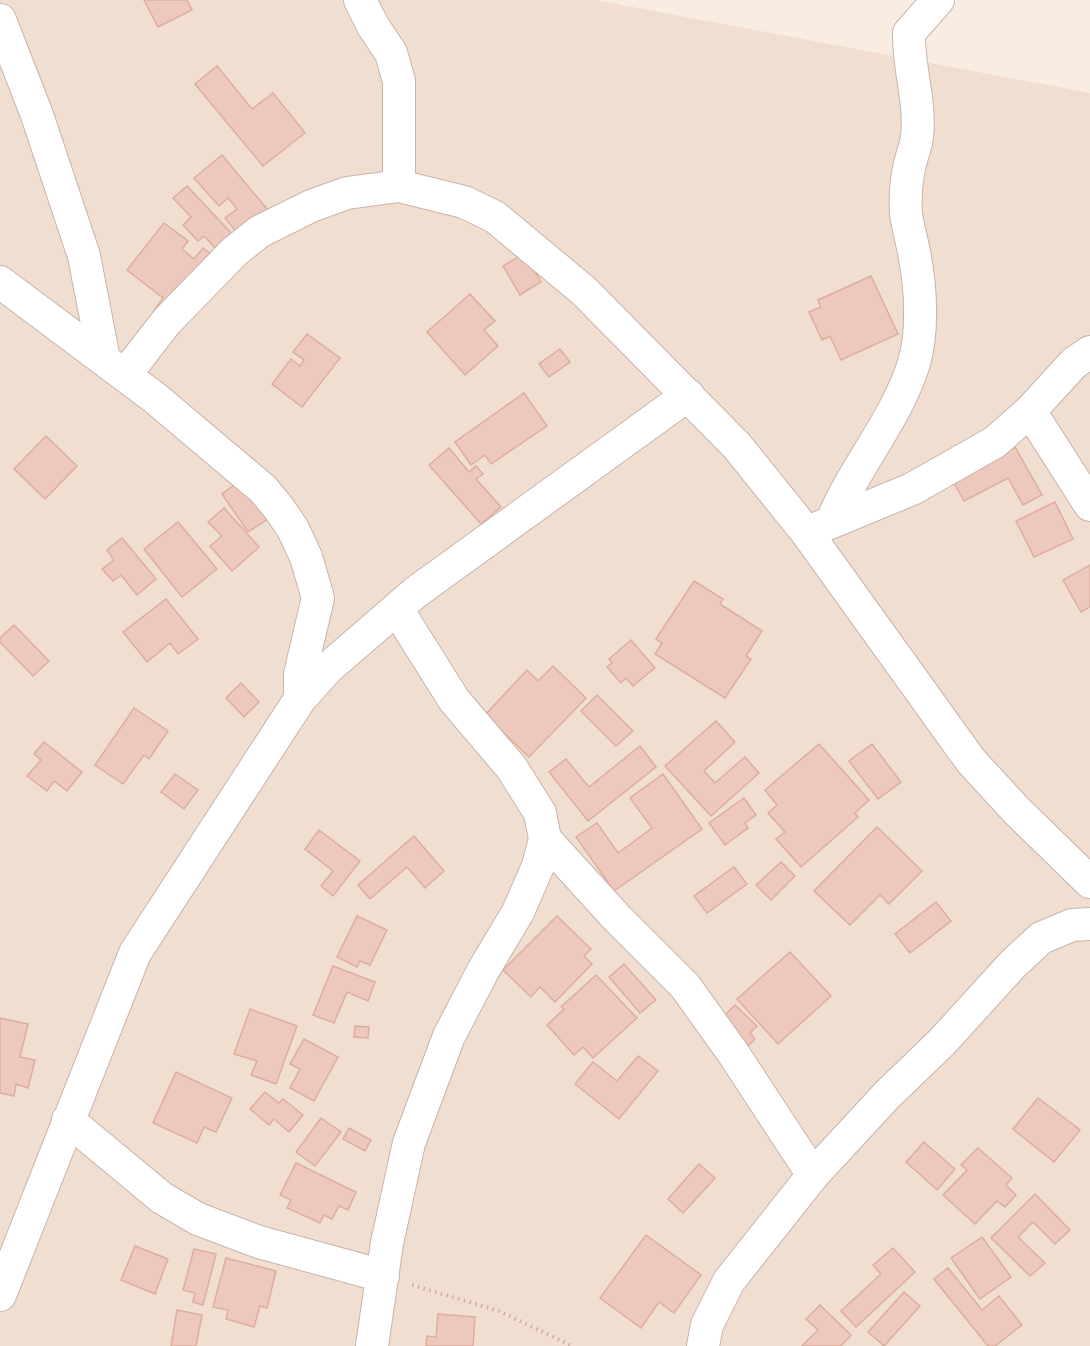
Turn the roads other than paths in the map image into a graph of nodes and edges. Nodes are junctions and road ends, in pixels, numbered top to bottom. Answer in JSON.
{"nodes":[{"id":1,"x":360,"y":0,"type":"edge"},
{"id":2,"x":938,"y":0,"type":"edge"},
{"id":3,"x":0,"y":20,"type":"edge"},
{"id":4,"x":399,"y":186,"type":"junction"},
{"id":5,"x":0,"y":282,"type":"edge"},
{"id":6,"x":1090,"y":352,"type":"edge"},
{"id":7,"x":115,"y":367,"type":"junction"},
{"id":8,"x":688,"y":395,"type":"junction"},
{"id":9,"x":1030,"y":411,"type":"junction"},
{"id":10,"x":1090,"y":505,"type":"edge"},
{"id":11,"x":819,"y":527,"type":"junction"},
{"id":12,"x":397,"y":609,"type":"junction"},
{"id":13,"x":300,"y":699,"type":"junction"},
{"id":14,"x":545,"y":839,"type":"junction"},
{"id":15,"x":1090,"y":882,"type":"edge"},
{"id":16,"x":1090,"y":924,"type":"edge"},
{"id":17,"x":68,"y":1120,"type":"junction"},
{"id":18,"x":813,"y":1175,"type":"junction"},
{"id":19,"x":383,"y":1276,"type":"junction"},
{"id":20,"x":0,"y":1295,"type":"edge"},
{"id":21,"x":372,"y":1346,"type":"edge"},
{"id":22,"x":703,"y":1346,"type":"edge"}],
"edges":[{"from":1,"to":4,"type":"street"},
{"from":2,"to":11,"type":"street"},
{"from":3,"to":7,"type":"street"},
{"from":4,"to":7,"type":"street"},
{"from":4,"to":8,"type":"street"},
{"from":5,"to":7,"type":"street"},
{"from":6,"to":9,"type":"street"},
{"from":7,"to":13,"type":"street"},
{"from":8,"to":11,"type":"street"},
{"from":8,"to":12,"type":"street"},
{"from":9,"to":10,"type":"street"},
{"from":9,"to":11,"type":"street"},
{"from":11,"to":15,"type":"street"},
{"from":12,"to":13,"type":"street"},
{"from":12,"to":14,"type":"street"},
{"from":13,"to":17,"type":"street"},
{"from":14,"to":18,"type":"street"},
{"from":14,"to":19,"type":"street"},
{"from":16,"to":18,"type":"street"},
{"from":17,"to":19,"type":"street"},
{"from":17,"to":20,"type":"street"},
{"from":18,"to":22,"type":"street"},
{"from":19,"to":21,"type":"street"}]}
